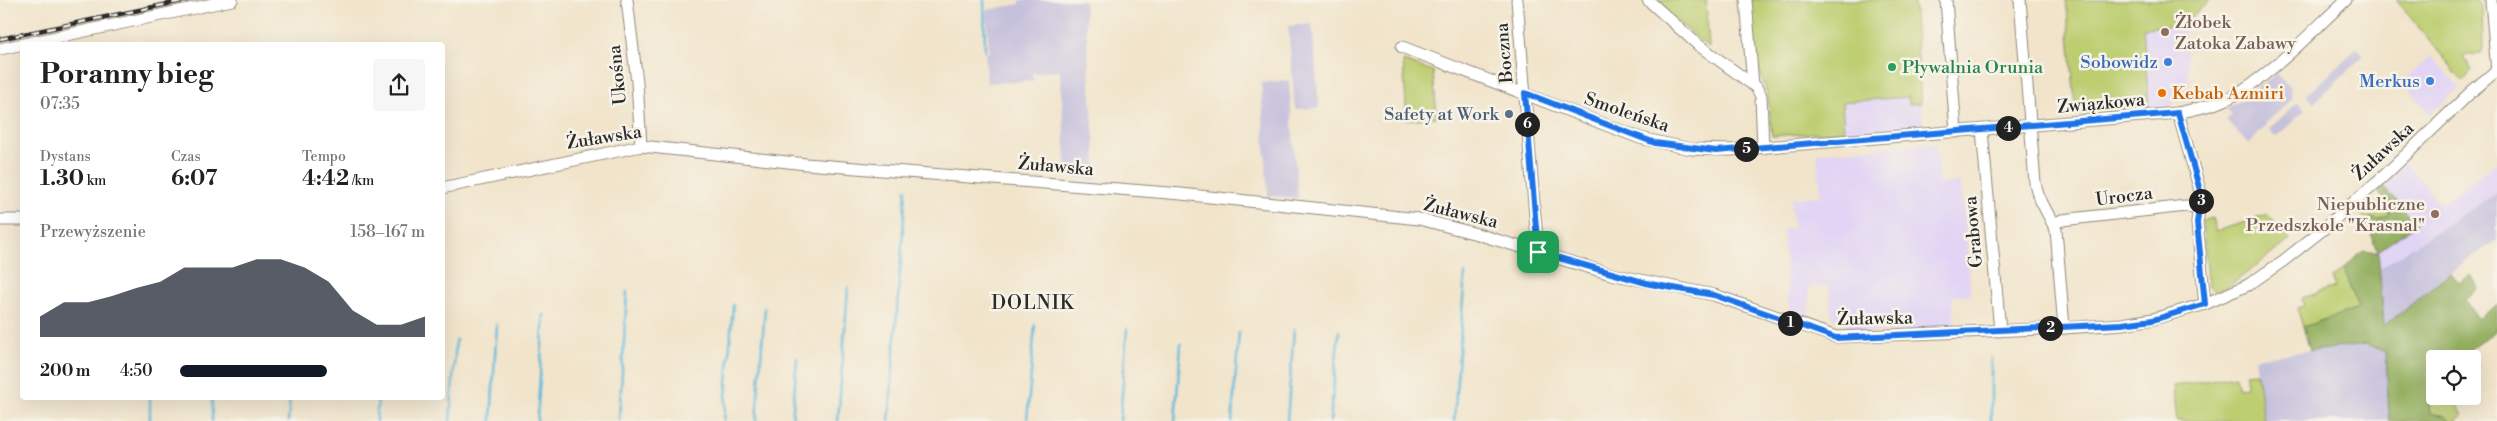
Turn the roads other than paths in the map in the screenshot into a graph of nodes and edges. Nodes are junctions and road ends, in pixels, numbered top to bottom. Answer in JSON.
{"nodes":[{"id":1,"x":232,"y":0,"type":"edge"},
{"id":2,"x":627,"y":0,"type":"edge"},
{"id":3,"x":1517,"y":0,"type":"edge"},
{"id":4,"x":1648,"y":0,"type":"edge"},
{"id":5,"x":1746,"y":0,"type":"edge"},
{"id":6,"x":1946,"y":0,"type":"edge"},
{"id":7,"x":2020,"y":0,"type":"edge"},
{"id":8,"x":2346,"y":0,"type":"edge"},
{"id":9,"x":2491,"y":0,"type":"edge"},
{"id":10,"x":33,"y":42,"type":"edge"},
{"id":11,"x":20,"y":45,"type":"edge"},
{"id":12,"x":1402,"y":46,"type":"dead end"},
{"id":13,"x":0,"y":49,"type":"edge"},
{"id":14,"x":2497,"y":71,"type":"edge"},
{"id":15,"x":1753,"y":85,"type":"junction"},
{"id":16,"x":1525,"y":93,"type":"junction"},
{"id":17,"x":2178,"y":113,"type":"junction"},
{"id":18,"x":2031,"y":127,"type":"junction"},
{"id":19,"x":1982,"y":130,"type":"junction"},
{"id":20,"x":1956,"y":132,"type":"junction"},
{"id":21,"x":641,"y":146,"type":"junction"},
{"id":22,"x":1763,"y":148,"type":"junction"},
{"id":23,"x":445,"y":187,"type":"edge"},
{"id":24,"x":2199,"y":210,"type":"junction"},
{"id":25,"x":0,"y":220,"type":"edge"},
{"id":26,"x":20,"y":220,"type":"edge"},
{"id":27,"x":2053,"y":224,"type":"junction"},
{"id":28,"x":1538,"y":252,"type":"junction"},
{"id":29,"x":2205,"y":304,"type":"junction"},
{"id":30,"x":2064,"y":328,"type":"junction"},
{"id":31,"x":2000,"y":331,"type":"junction"}],
"edges":[{"from":1,"to":10,"type":"street"},
{"from":2,"to":21,"type":"street","name":"Ukośna"},
{"from":3,"to":16,"type":"street","name":"Boczna"},
{"from":4,"to":15,"type":"street"},
{"from":5,"to":15,"type":"street"},
{"from":6,"to":20,"type":"street"},
{"from":7,"to":18,"type":"street"},
{"from":8,"to":17,"type":"street","name":"Związkowa"},
{"from":9,"to":14,"type":"street"},
{"from":11,"to":13,"type":"street"},
{"from":12,"to":16,"type":"street","name":"Smoleńska"},
{"from":14,"to":29,"type":"street","name":"Żuławska"},
{"from":15,"to":22,"type":"street"},
{"from":16,"to":22,"type":"street","name":"Smoleńska"},
{"from":16,"to":28,"type":"street","name":"Boczna"},
{"from":17,"to":18,"type":"street","name":"Związkowa"},
{"from":17,"to":24,"type":"street"},
{"from":18,"to":19,"type":"street","name":"Smoleńska"},
{"from":18,"to":27,"type":"street"},
{"from":19,"to":20,"type":"street","name":"Smoleńska"},
{"from":19,"to":31,"type":"street","name":"Grabowa"},
{"from":20,"to":22,"type":"street","name":"Smoleńska"},
{"from":21,"to":23,"type":"street","name":"Żuławska"},
{"from":21,"to":28,"type":"street","name":"Żuławska"},
{"from":24,"to":27,"type":"street","name":"Urocza"},
{"from":24,"to":29,"type":"street"},
{"from":25,"to":26,"type":"street"},
{"from":27,"to":30,"type":"street"},
{"from":28,"to":31,"type":"street","name":"Żuławska"},
{"from":29,"to":30,"type":"street","name":"Żuławska"},
{"from":30,"to":31,"type":"street","name":"Żuławska"}]}
